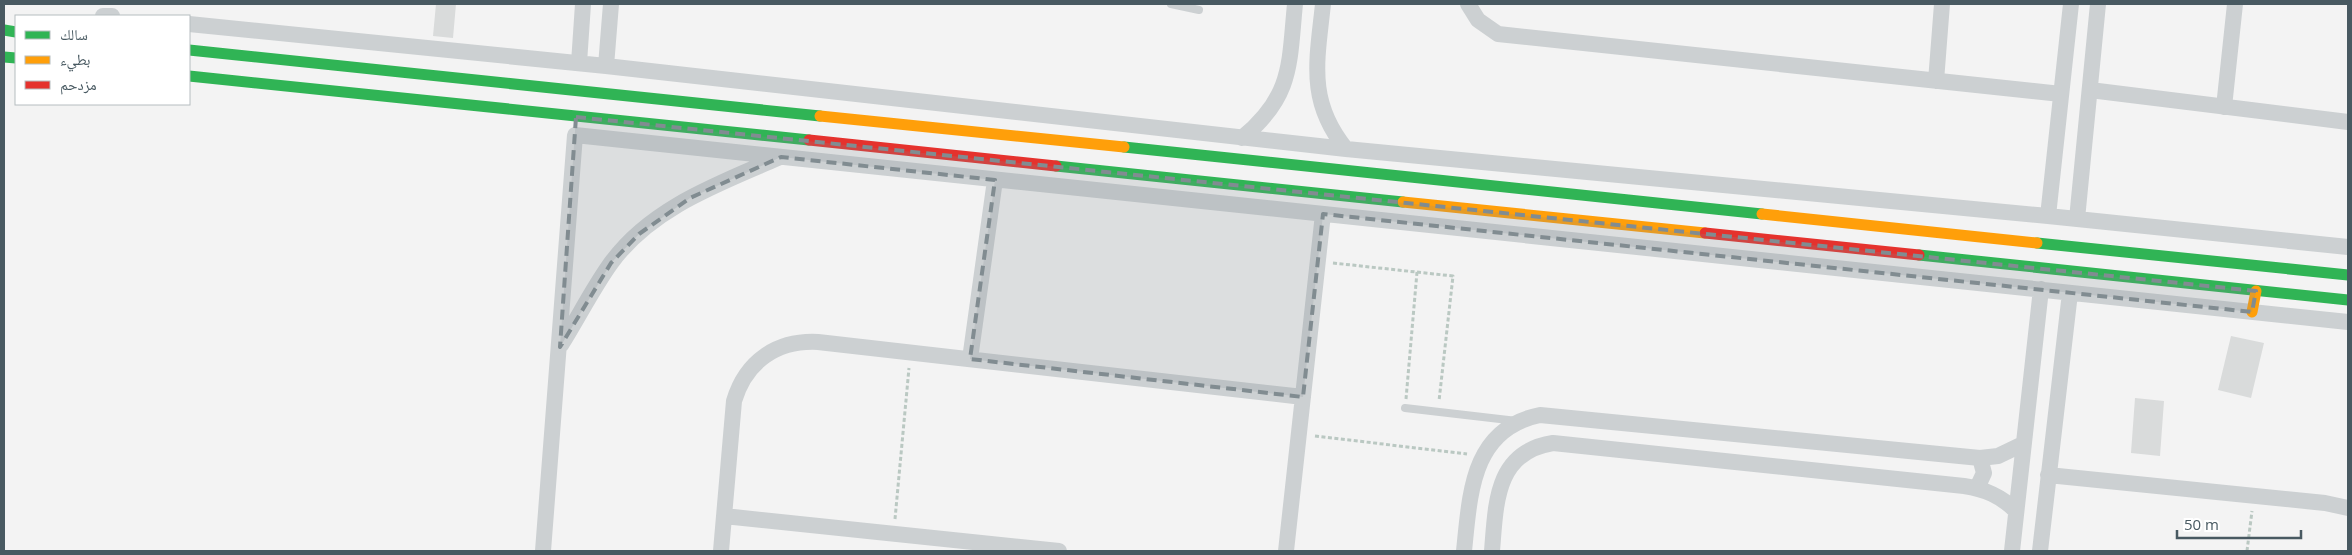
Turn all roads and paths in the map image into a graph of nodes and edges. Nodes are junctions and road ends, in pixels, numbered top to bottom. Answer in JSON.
{"nodes":[{"id":1,"x":584,"y":4,"type":"edge"},
{"id":2,"x":611,"y":4,"type":"edge"},
{"id":3,"x":1171,"y":4,"type":"edge"},
{"id":4,"x":1295,"y":4,"type":"edge"},
{"id":5,"x":1323,"y":4,"type":"edge"},
{"id":6,"x":1468,"y":4,"type":"edge"},
{"id":7,"x":1942,"y":4,"type":"edge"},
{"id":8,"x":2071,"y":4,"type":"edge"},
{"id":9,"x":2098,"y":4,"type":"edge"},
{"id":10,"x":2235,"y":4,"type":"edge"},
{"id":11,"x":1199,"y":10,"type":"dead end"},
{"id":12,"x":190,"y":24,"type":"edge"},
{"id":13,"x":1321,"y":24,"type":"junction"},
{"id":14,"x":1293,"y":25,"type":"junction"},
{"id":15,"x":190,"y":50,"type":"edge"},
{"id":16,"x":579,"y":63,"type":"junction"},
{"id":17,"x":606,"y":66,"type":"junction"},
{"id":18,"x":190,"y":76,"type":"edge"},
{"id":19,"x":1936,"y":81,"type":"junction"},
{"id":20,"x":2090,"y":90,"type":"junction"},
{"id":21,"x":2061,"y":94,"type":"junction"},
{"id":22,"x":577,"y":104,"type":"junction"},
{"id":23,"x":2224,"y":106,"type":"junction"},
{"id":24,"x":2348,"y":122,"type":"edge"},
{"id":25,"x":575,"y":135,"type":"junction"},
{"id":26,"x":1242,"y":138,"type":"junction"},
{"id":27,"x":1346,"y":149,"type":"junction"},
{"id":28,"x":781,"y":157,"type":"junction"},
{"id":29,"x":1103,"y":171,"type":"junction"},
{"id":30,"x":995,"y":180,"type":"junction"},
{"id":31,"x":1100,"y":190,"type":"junction"},
{"id":32,"x":1323,"y":214,"type":"junction"},
{"id":33,"x":2048,"y":216,"type":"junction"},
{"id":34,"x":2077,"y":219,"type":"junction"},
{"id":35,"x":2348,"y":247,"type":"edge"},
{"id":36,"x":1318,"y":262,"type":"junction"},
{"id":37,"x":1417,"y":272,"type":"junction"},
{"id":38,"x":2348,"y":275,"type":"edge"},
{"id":39,"x":2041,"y":290,"type":"junction"},
{"id":40,"x":2256,"y":290,"type":"junction"},
{"id":41,"x":2070,"y":293,"type":"junction"},
{"id":42,"x":2348,"y":300,"type":"edge"},
{"id":43,"x":2252,"y":312,"type":"junction"},
{"id":44,"x":2348,"y":322,"type":"edge"},
{"id":45,"x":560,"y":347,"type":"junction"},
{"id":46,"x":911,"y":353,"type":"junction"},
{"id":47,"x":970,"y":359,"type":"junction"},
{"id":48,"x":1303,"y":398,"type":"junction"},
{"id":49,"x":1405,"y":408,"type":"joint"},
{"id":50,"x":1437,"y":412,"type":"junction"},
{"id":51,"x":1519,"y":421,"type":"junction"},
{"id":52,"x":1299,"y":434,"type":"junction"},
{"id":53,"x":2023,"y":444,"type":"junction"},
{"id":54,"x":1483,"y":456,"type":"junction"},
{"id":55,"x":1980,"y":458,"type":"junction"},
{"id":56,"x":2048,"y":475,"type":"junction"},
{"id":57,"x":1977,"y":488,"type":"junction"},
{"id":58,"x":2254,"y":496,"type":"junction"},
{"id":59,"x":2348,"y":508,"type":"edge"},
{"id":60,"x":2016,"y":511,"type":"junction"},
{"id":61,"x":724,"y":516,"type":"junction"},
{"id":62,"x":893,"y":534,"type":"junction"},
{"id":63,"x":543,"y":551,"type":"edge"},
{"id":64,"x":721,"y":551,"type":"edge"},
{"id":65,"x":1060,"y":551,"type":"edge"},
{"id":66,"x":1286,"y":551,"type":"edge"},
{"id":67,"x":1464,"y":551,"type":"edge"},
{"id":68,"x":1492,"y":551,"type":"edge"},
{"id":69,"x":2012,"y":551,"type":"edge"},
{"id":70,"x":2040,"y":551,"type":"edge"},
{"id":71,"x":2247,"y":551,"type":"edge"}],
"edges":[{"from":1,"to":16,"type":"street"},
{"from":2,"to":17,"type":"street"},
{"from":3,"to":11,"type":"lane"},
{"from":4,"to":14,"type":"street"},
{"from":5,"to":13,"type":"street"},
{"from":6,"to":19,"type":"street"},
{"from":7,"to":19,"type":"street"},
{"from":8,"to":21,"type":"street"},
{"from":9,"to":20,"type":"street"},
{"from":10,"to":23,"type":"street"},
{"from":12,"to":16,"type":"street"},
{"from":13,"to":14,"type":"street"},
{"from":13,"to":27,"type":"street"},
{"from":14,"to":26,"type":"street"},
{"from":15,"to":22,"type":"street"},
{"from":16,"to":17,"type":"street"},
{"from":17,"to":26,"type":"street"},
{"from":18,"to":22,"type":"street"},
{"from":19,"to":21,"type":"street"},
{"from":20,"to":23,"type":"street"},
{"from":20,"to":34,"type":"street"},
{"from":21,"to":33,"type":"street"},
{"from":22,"to":25,"type":"street"},
{"from":22,"to":29,"type":"street"},
{"from":22,"to":38,"type":"street"},
{"from":23,"to":24,"type":"street"},
{"from":25,"to":28,"type":"street"},
{"from":25,"to":45,"type":"street"},
{"from":26,"to":27,"type":"street"},
{"from":27,"to":33,"type":"street"},
{"from":28,"to":30,"type":"street"},
{"from":28,"to":45,"type":"street"},
{"from":29,"to":31,"type":"street"},
{"from":29,"to":40,"type":"street"},
{"from":30,"to":31,"type":"street"},
{"from":30,"to":47,"type":"street"},
{"from":31,"to":32,"type":"street"},
{"from":32,"to":36,"type":"street"},
{"from":32,"to":39,"type":"street"},
{"from":33,"to":34,"type":"street"},
{"from":34,"to":35,"type":"street"},
{"from":36,"to":37,"type":"path"},
{"from":36,"to":48,"type":"street"},
{"from":37,"to":49,"type":"path"},
{"from":37,"to":50,"type":"path"},
{"from":39,"to":41,"type":"street"},
{"from":39,"to":53,"type":"street"},
{"from":40,"to":42,"type":"street"},
{"from":40,"to":43,"type":"street"},
{"from":41,"to":43,"type":"street"},
{"from":41,"to":56,"type":"street"},
{"from":43,"to":44,"type":"street"},
{"from":45,"to":63,"type":"street"},
{"from":46,"to":47,"type":"street"},
{"from":46,"to":61,"type":"street"},
{"from":46,"to":62,"type":"path"},
{"from":47,"to":48,"type":"street"},
{"from":48,"to":52,"type":"street"},
{"from":49,"to":50,"type":"lane"},
{"from":50,"to":51,"type":"lane"},
{"from":51,"to":54,"type":"street"},
{"from":51,"to":55,"type":"street"},
{"from":52,"to":54,"type":"path"},
{"from":52,"to":66,"type":"street"},
{"from":53,"to":55,"type":"street"},
{"from":53,"to":60,"type":"street"},
{"from":54,"to":67,"type":"street"},
{"from":55,"to":57,"type":"street"},
{"from":56,"to":58,"type":"street"},
{"from":56,"to":70,"type":"street"},
{"from":57,"to":60,"type":"street"},
{"from":57,"to":68,"type":"street"},
{"from":58,"to":59,"type":"street"},
{"from":58,"to":71,"type":"path"},
{"from":60,"to":69,"type":"street"},
{"from":61,"to":62,"type":"street"},
{"from":61,"to":64,"type":"street"},
{"from":62,"to":65,"type":"street"}]}
